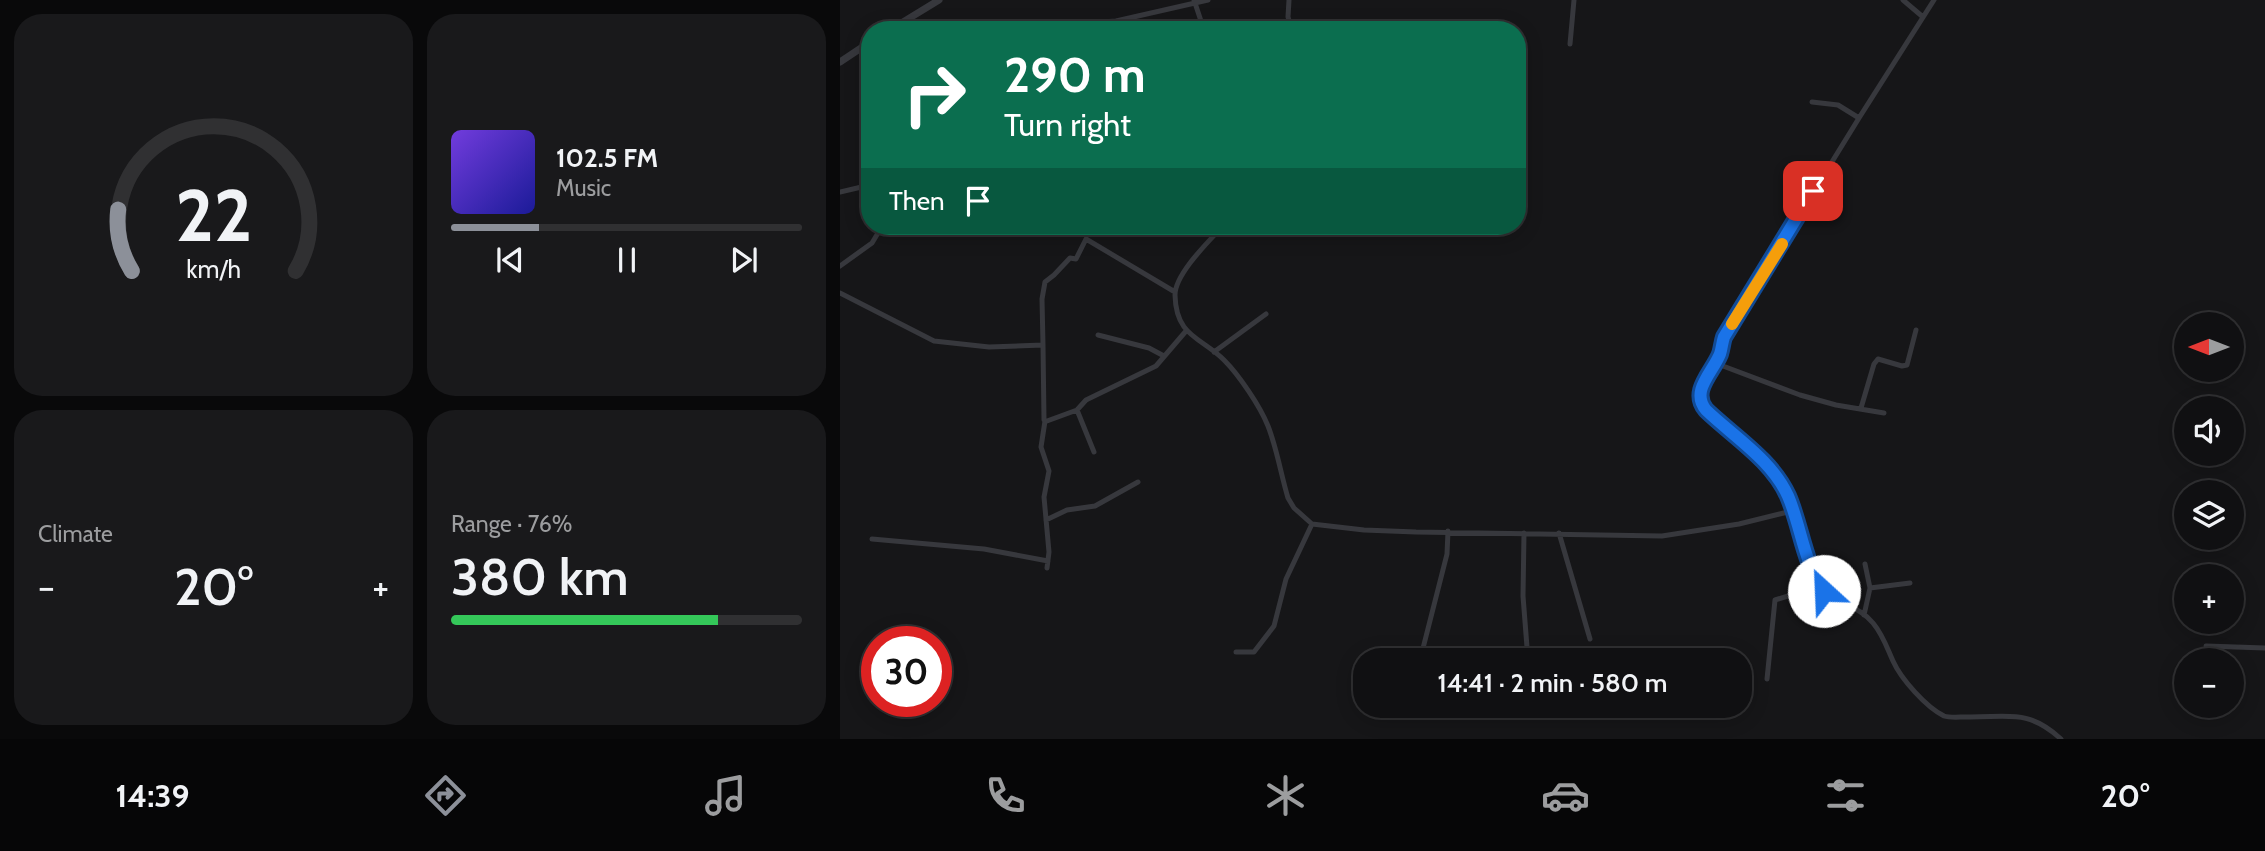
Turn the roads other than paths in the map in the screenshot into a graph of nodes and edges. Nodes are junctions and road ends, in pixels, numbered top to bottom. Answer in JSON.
{"nodes":[{"id":1,"x":939,"y":0,"type":"edge"},
{"id":2,"x":1208,"y":0,"type":"edge"},
{"id":3,"x":1289,"y":0,"type":"edge"},
{"id":4,"x":1574,"y":0,"type":"edge"},
{"id":5,"x":1903,"y":0,"type":"edge"},
{"id":6,"x":1934,"y":0,"type":"edge"},
{"id":7,"x":1195,"y":2,"type":"edge"},
{"id":8,"x":1923,"y":17,"type":"junction"},
{"id":9,"x":905,"y":21,"type":"edge"},
{"id":10,"x":1116,"y":21,"type":"edge"},
{"id":11,"x":1201,"y":21,"type":"edge"},
{"id":12,"x":1289,"y":21,"type":"edge"},
{"id":13,"x":1570,"y":44,"type":"dead end"},
{"id":14,"x":861,"y":48,"type":"edge"},
{"id":15,"x":840,"y":62,"type":"edge"},
{"id":16,"x":1812,"y":102,"type":"dead end"},
{"id":17,"x":1859,"y":117,"type":"junction"},
{"id":18,"x":861,"y":186,"type":"edge"},
{"id":19,"x":840,"y":192,"type":"edge"},
{"id":20,"x":877,"y":235,"type":"edge"},
{"id":21,"x":1215,"y":235,"type":"edge"},
{"id":22,"x":840,"y":266,"type":"edge"},
{"id":23,"x":1175,"y":292,"type":"junction"},
{"id":24,"x":840,"y":293,"type":"edge"},
{"id":25,"x":1266,"y":314,"type":"dead end"},
{"id":26,"x":1916,"y":330,"type":"dead end"},
{"id":27,"x":1186,"y":331,"type":"junction"},
{"id":28,"x":1098,"y":335,"type":"dead end"},
{"id":29,"x":1043,"y":345,"type":"junction"},
{"id":30,"x":1214,"y":352,"type":"junction"},
{"id":31,"x":1164,"y":356,"type":"junction"},
{"id":32,"x":1714,"y":363,"type":"junction"},
{"id":33,"x":1861,"y":408,"type":"junction"},
{"id":34,"x":1077,"y":410,"type":"junction"},
{"id":35,"x":1884,"y":413,"type":"dead end"},
{"id":36,"x":1045,"y":421,"type":"junction"},
{"id":37,"x":1094,"y":452,"type":"dead end"},
{"id":38,"x":1138,"y":482,"type":"dead end"},
{"id":39,"x":1792,"y":510,"type":"junction"},
{"id":40,"x":1046,"y":520,"type":"junction"},
{"id":41,"x":1312,"y":524,"type":"junction"},
{"id":42,"x":1448,"y":531,"type":"junction"},
{"id":43,"x":1524,"y":533,"type":"junction"},
{"id":44,"x":1559,"y":533,"type":"junction"},
{"id":45,"x":872,"y":539,"type":"dead end"},
{"id":46,"x":1865,"y":564,"type":"dead end"},
{"id":47,"x":1910,"y":583,"type":"dead end"},
{"id":48,"x":1820,"y":586,"type":"junction"},
{"id":49,"x":1870,"y":588,"type":"junction"},
{"id":50,"x":1864,"y":615,"type":"junction"},
{"id":51,"x":1590,"y":639,"type":"dead end"},
{"id":52,"x":2206,"y":646,"type":"dead end"},
{"id":53,"x":1423,"y":648,"type":"edge"},
{"id":54,"x":1527,"y":648,"type":"edge"},
{"id":55,"x":2265,"y":648,"type":"edge"},
{"id":56,"x":1236,"y":652,"type":"dead end"},
{"id":57,"x":1767,"y":679,"type":"dead end"},
{"id":58,"x":2060,"y":739,"type":"edge"}],
"edges":[{"from":1,"to":9,"type":"street"},
{"from":2,"to":7,"type":"street"},
{"from":3,"to":12,"type":"street"},
{"from":4,"to":13,"type":"street"},
{"from":5,"to":8,"type":"street"},
{"from":6,"to":8,"type":"street"},
{"from":7,"to":10,"type":"street"},
{"from":7,"to":11,"type":"street"},
{"from":8,"to":17,"type":"street"},
{"from":14,"to":15,"type":"street"},
{"from":16,"to":17,"type":"street"},
{"from":17,"to":32,"type":"street"},
{"from":18,"to":19,"type":"street"},
{"from":20,"to":22,"type":"street"},
{"from":21,"to":23,"type":"street"},
{"from":23,"to":27,"type":"street"},
{"from":23,"to":29,"type":"street"},
{"from":24,"to":29,"type":"street"},
{"from":25,"to":30,"type":"street"},
{"from":26,"to":33,"type":"street"},
{"from":27,"to":30,"type":"street"},
{"from":27,"to":31,"type":"street"},
{"from":28,"to":31,"type":"street"},
{"from":29,"to":36,"type":"street"},
{"from":30,"to":41,"type":"street"},
{"from":31,"to":34,"type":"street"},
{"from":32,"to":33,"type":"street"},
{"from":32,"to":39,"type":"street"},
{"from":33,"to":35,"type":"street"},
{"from":34,"to":36,"type":"street"},
{"from":34,"to":37,"type":"street"},
{"from":36,"to":40,"type":"street"},
{"from":38,"to":40,"type":"street"},
{"from":39,"to":44,"type":"street"},
{"from":39,"to":48,"type":"street"},
{"from":40,"to":45,"type":"street"},
{"from":41,"to":42,"type":"street"},
{"from":41,"to":56,"type":"street"},
{"from":42,"to":43,"type":"street"},
{"from":42,"to":53,"type":"street"},
{"from":43,"to":44,"type":"street"},
{"from":43,"to":54,"type":"street"},
{"from":44,"to":51,"type":"street"},
{"from":46,"to":49,"type":"street"},
{"from":47,"to":49,"type":"street"},
{"from":48,"to":50,"type":"street"},
{"from":48,"to":57,"type":"street"},
{"from":49,"to":50,"type":"street"},
{"from":50,"to":58,"type":"street"},
{"from":52,"to":55,"type":"street"}]}
